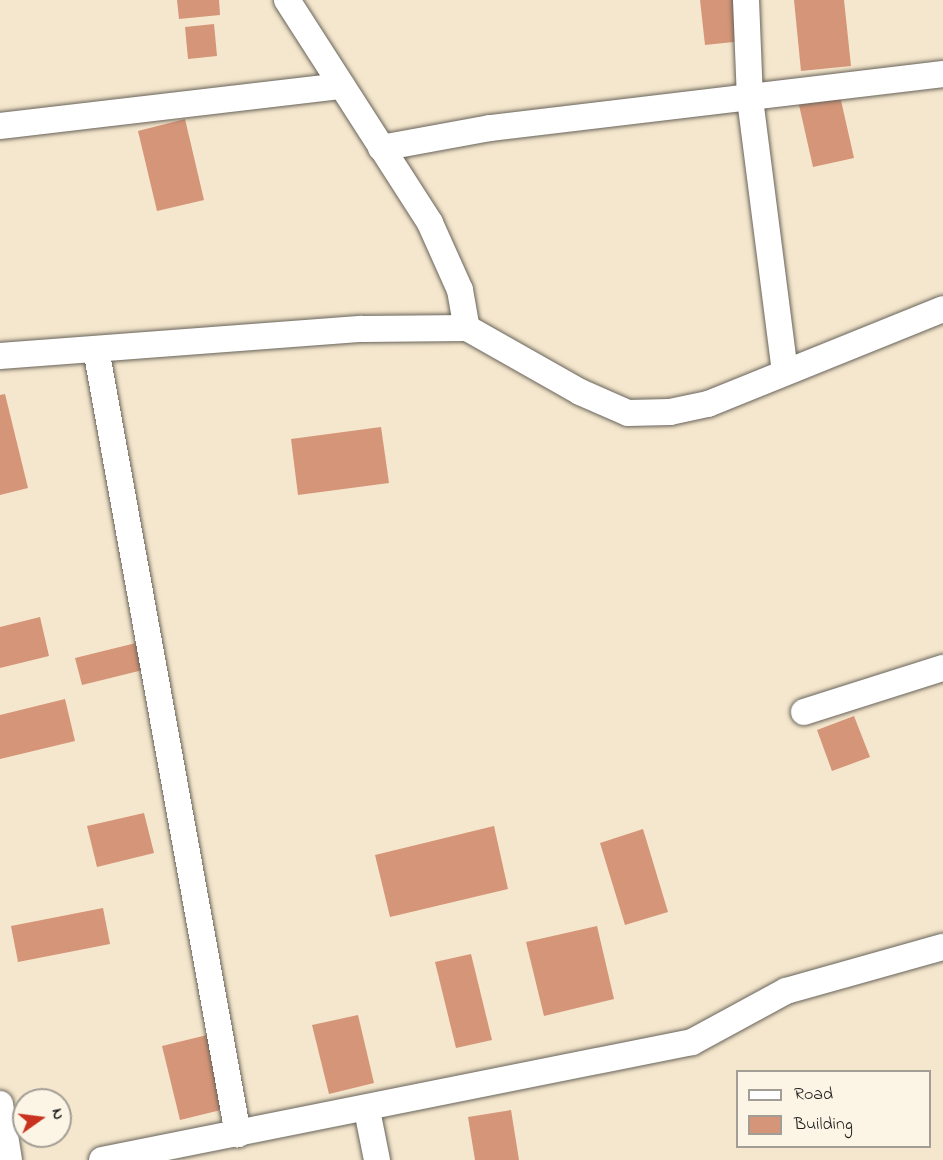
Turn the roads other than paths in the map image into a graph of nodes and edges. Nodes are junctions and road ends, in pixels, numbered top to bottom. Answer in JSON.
{"nodes":[{"id":1,"x":287,"y":0,"type":"edge"},
{"id":2,"x":746,"y":0,"type":"edge"},
{"id":3,"x":943,"y":74,"type":"edge"},
{"id":4,"x":342,"y":86,"type":"junction"},
{"id":5,"x":750,"y":99,"type":"junction"},
{"id":6,"x":0,"y":126,"type":"edge"},
{"id":7,"x":381,"y":148,"type":"junction"},
{"id":8,"x":943,"y":309,"type":"edge"},
{"id":9,"x":466,"y":328,"type":"junction"},
{"id":10,"x":96,"y":349,"type":"junction"},
{"id":11,"x":0,"y":356,"type":"edge"},
{"id":12,"x":784,"y":371,"type":"junction"},
{"id":13,"x":943,"y":668,"type":"edge"},
{"id":14,"x":804,"y":712,"type":"dead end"},
{"id":15,"x":943,"y":946,"type":"edge"},
{"id":16,"x":0,"y":1104,"type":"edge"},
{"id":17,"x":367,"y":1110,"type":"junction"},
{"id":18,"x":238,"y":1134,"type":"junction"},
{"id":19,"x":9,"y":1160,"type":"edge"},
{"id":20,"x":102,"y":1160,"type":"edge"},
{"id":21,"x":377,"y":1160,"type":"edge"}],
"edges":[{"from":1,"to":4,"type":"street"},
{"from":2,"to":5,"type":"street"},
{"from":3,"to":5,"type":"street"},
{"from":4,"to":6,"type":"street"},
{"from":4,"to":7,"type":"street"},
{"from":5,"to":7,"type":"street"},
{"from":5,"to":12,"type":"street"},
{"from":7,"to":9,"type":"street"},
{"from":8,"to":12,"type":"street"},
{"from":9,"to":10,"type":"street"},
{"from":9,"to":12,"type":"street"},
{"from":10,"to":11,"type":"street"},
{"from":10,"to":18,"type":"street"},
{"from":13,"to":14,"type":"street"},
{"from":15,"to":17,"type":"street"},
{"from":16,"to":19,"type":"street"},
{"from":17,"to":18,"type":"street"},
{"from":17,"to":21,"type":"street"},
{"from":18,"to":20,"type":"street"}]}
